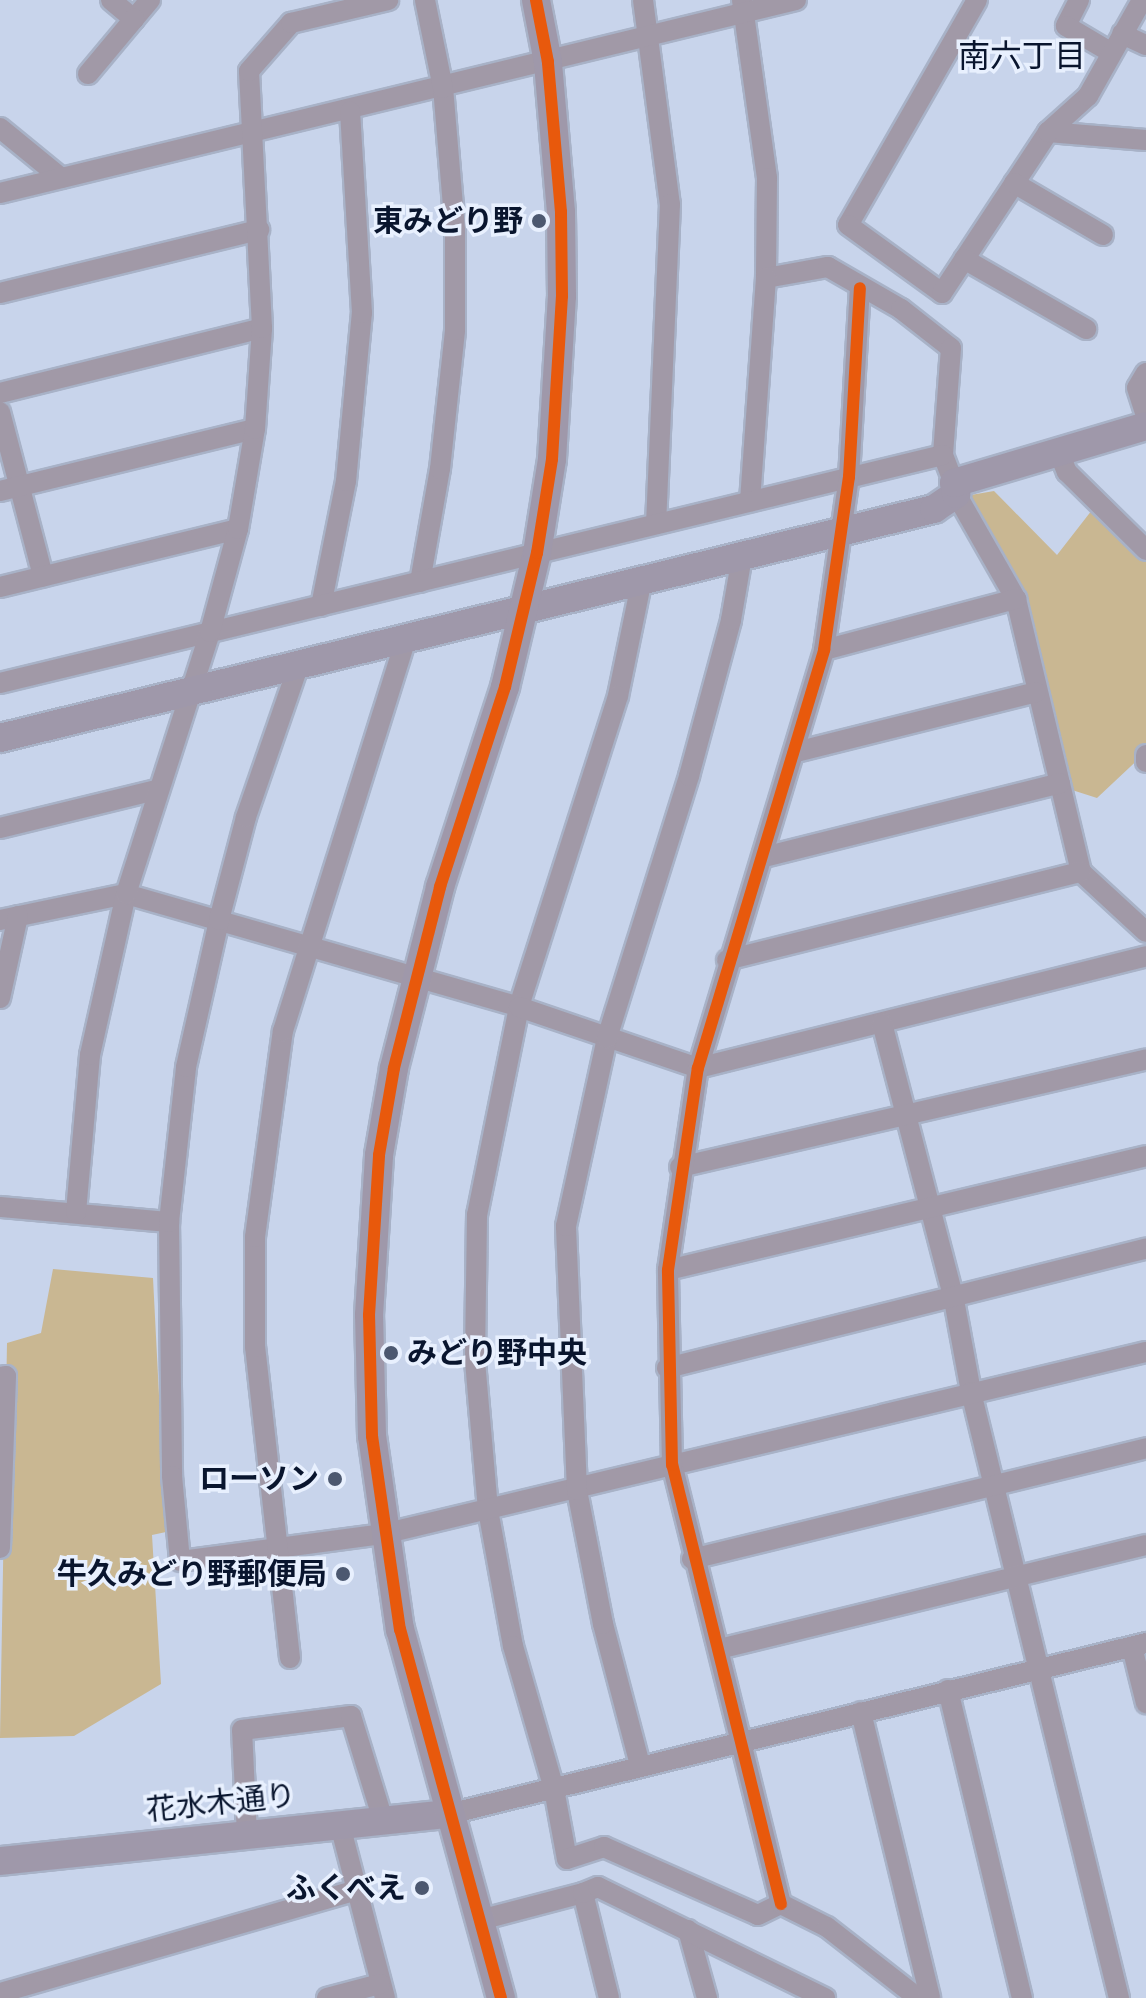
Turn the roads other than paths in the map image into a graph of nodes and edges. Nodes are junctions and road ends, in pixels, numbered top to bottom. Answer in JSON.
{"nodes":[{"id":1,"x":111,"y":0,"type":"edge"},
{"id":2,"x":150,"y":0,"type":"edge"},
{"id":3,"x":388,"y":0,"type":"edge"},
{"id":4,"x":425,"y":0,"type":"edge"},
{"id":5,"x":536,"y":0,"type":"edge"},
{"id":6,"x":643,"y":0,"type":"edge"},
{"id":7,"x":796,"y":0,"type":"edge"},
{"id":8,"x":977,"y":0,"type":"edge"},
{"id":9,"x":1079,"y":0,"type":"edge"},
{"id":10,"x":1142,"y":0,"type":"edge"},
{"id":11,"x":743,"y":7,"type":"edge"},
{"id":12,"x":134,"y":19,"type":"junction"},
{"id":13,"x":1122,"y":34,"type":"junction"},
{"id":14,"x":649,"y":35,"type":"junction"},
{"id":15,"x":1146,"y":45,"type":"edge"},
{"id":16,"x":1112,"y":53,"type":"junction"},
{"id":17,"x":548,"y":62,"type":"junction"},
{"id":18,"x":88,"y":74,"type":"dead end"},
{"id":19,"x":443,"y":88,"type":"junction"},
{"id":20,"x":350,"y":111,"type":"junction"},
{"id":21,"x":0,"y":128,"type":"edge"},
{"id":22,"x":1048,"y":132,"type":"junction"},
{"id":23,"x":253,"y":135,"type":"junction"},
{"id":24,"x":1146,"y":140,"type":"edge"},
{"id":25,"x":61,"y":178,"type":"junction"},
{"id":26,"x":1014,"y":183,"type":"junction"},
{"id":27,"x":0,"y":193,"type":"edge"},
{"id":28,"x":259,"y":230,"type":"junction"},
{"id":29,"x":1103,"y":235,"type":"dead end"},
{"id":30,"x":964,"y":259,"type":"junction"},
{"id":31,"x":766,"y":278,"type":"junction"},
{"id":32,"x":860,"y":288,"type":"junction"},
{"id":33,"x":0,"y":293,"type":"edge"},
{"id":34,"x":262,"y":328,"type":"junction"},
{"id":35,"x":1086,"y":329,"type":"dead end"},
{"id":36,"x":1146,"y":373,"type":"edge"},
{"id":37,"x":0,"y":393,"type":"edge"},
{"id":38,"x":0,"y":412,"type":"edge"},
{"id":39,"x":1146,"y":415,"type":"edge"},
{"id":40,"x":1146,"y":426,"type":"edge"},
{"id":41,"x":255,"y":429,"type":"junction"},
{"id":42,"x":1058,"y":450,"type":"junction"},
{"id":43,"x":943,"y":455,"type":"junction"},
{"id":44,"x":849,"y":477,"type":"junction"},
{"id":45,"x":10,"y":489,"type":"edge"},
{"id":46,"x":955,"y":489,"type":"junction"},
{"id":47,"x":750,"y":501,"type":"junction"},
{"id":48,"x":656,"y":524,"type":"junction"},
{"id":49,"x":238,"y":529,"type":"junction"},
{"id":50,"x":842,"y":531,"type":"junction"},
{"id":51,"x":1145,"y":548,"type":"edge"},
{"id":52,"x":537,"y":553,"type":"junction"},
{"id":53,"x":742,"y":556,"type":"junction"},
{"id":54,"x":43,"y":576,"type":"junction"},
{"id":55,"x":642,"y":579,"type":"junction"},
{"id":56,"x":420,"y":582,"type":"junction"},
{"id":57,"x":0,"y":587,"type":"edge"},
{"id":58,"x":1016,"y":599,"type":"junction"},
{"id":59,"x":321,"y":606,"type":"junction"},
{"id":60,"x":524,"y":609,"type":"junction"},
{"id":61,"x":210,"y":632,"type":"junction"},
{"id":62,"x":406,"y":638,"type":"junction"},
{"id":63,"x":824,"y":650,"type":"junction"},
{"id":64,"x":299,"y":664,"type":"junction"},
{"id":65,"x":0,"y":683,"type":"edge"},
{"id":66,"x":192,"y":691,"type":"junction"},
{"id":67,"x":1036,"y":692,"type":"junction"},
{"id":68,"x":0,"y":738,"type":"edge"},
{"id":69,"x":796,"y":752,"type":"junction"},
{"id":70,"x":1146,"y":755,"type":"edge"},
{"id":71,"x":1146,"y":762,"type":"edge"},
{"id":72,"x":1060,"y":783,"type":"junction"},
{"id":73,"x":156,"y":790,"type":"junction"},
{"id":74,"x":0,"y":828,"type":"edge"},
{"id":75,"x":764,"y":857,"type":"junction"},
{"id":76,"x":1081,"y":872,"type":"junction"},
{"id":77,"x":126,"y":894,"type":"junction"},
{"id":78,"x":9,"y":918,"type":"edge"},
{"id":79,"x":219,"y":920,"type":"junction"},
{"id":80,"x":1146,"y":932,"type":"edge"},
{"id":81,"x":309,"y":947,"type":"junction"},
{"id":82,"x":1146,"y":956,"type":"edge"},
{"id":83,"x":727,"y":960,"type":"junction"},
{"id":84,"x":415,"y":980,"type":"junction"},
{"id":85,"x":0,"y":998,"type":"edge"},
{"id":86,"x":519,"y":1007,"type":"junction"},
{"id":87,"x":882,"y":1023,"type":"junction"},
{"id":88,"x":607,"y":1038,"type":"junction"},
{"id":89,"x":1146,"y":1059,"type":"edge"},
{"id":90,"x":698,"y":1068,"type":"junction"},
{"id":91,"x":904,"y":1118,"type":"junction"},
{"id":92,"x":1146,"y":1156,"type":"edge"},
{"id":93,"x":680,"y":1167,"type":"junction"},
{"id":94,"x":0,"y":1207,"type":"edge"},
{"id":95,"x":927,"y":1211,"type":"junction"},
{"id":96,"x":76,"y":1212,"type":"junction"},
{"id":97,"x":169,"y":1222,"type":"junction"},
{"id":98,"x":1146,"y":1249,"type":"edge"},
{"id":99,"x":668,"y":1270,"type":"junction"},
{"id":100,"x":954,"y":1300,"type":"junction"},
{"id":101,"x":1146,"y":1352,"type":"edge"},
{"id":102,"x":667,"y":1368,"type":"junction"},
{"id":103,"x":2,"y":1373,"type":"edge"},
{"id":104,"x":971,"y":1392,"type":"junction"},
{"id":105,"x":1146,"y":1448,"type":"edge"},
{"id":106,"x":672,"y":1465,"type":"junction"},
{"id":107,"x":2,"y":1470,"type":"edge"},
{"id":108,"x":994,"y":1485,"type":"junction"},
{"id":109,"x":577,"y":1490,"type":"junction"},
{"id":110,"x":488,"y":1510,"type":"junction"},
{"id":111,"x":383,"y":1534,"type":"junction"},
{"id":112,"x":1146,"y":1545,"type":"edge"},
{"id":113,"x":0,"y":1548,"type":"edge"},
{"id":114,"x":276,"y":1549,"type":"junction"},
{"id":115,"x":692,"y":1559,"type":"junction"},
{"id":116,"x":1017,"y":1576,"type":"junction"},
{"id":117,"x":1139,"y":1645,"type":"edge"},
{"id":118,"x":719,"y":1649,"type":"junction"},
{"id":119,"x":290,"y":1658,"type":"dead end"},
{"id":120,"x":1040,"y":1668,"type":"junction"},
{"id":121,"x":948,"y":1690,"type":"junction"},
{"id":122,"x":1146,"y":1703,"type":"edge"},
{"id":123,"x":861,"y":1712,"type":"junction"},
{"id":124,"x":738,"y":1741,"type":"junction"},
{"id":125,"x":640,"y":1765,"type":"junction"},
{"id":126,"x":554,"y":1789,"type":"junction"},
{"id":127,"x":449,"y":1814,"type":"junction"},
{"id":128,"x":383,"y":1820,"type":"junction"},
{"id":129,"x":340,"y":1825,"type":"junction"},
{"id":130,"x":247,"y":1835,"type":"junction"},
{"id":131,"x":0,"y":1861,"type":"edge"},
{"id":132,"x":357,"y":1890,"type":"junction"},
{"id":133,"x":583,"y":1893,"type":"junction"},
{"id":134,"x":781,"y":1904,"type":"junction"},
{"id":135,"x":480,"y":1920,"type":"junction"},
{"id":136,"x":688,"y":1930,"type":"junction"},
{"id":137,"x":382,"y":1991,"type":"edge"},
{"id":138,"x":0,"y":1993,"type":"edge"},
{"id":139,"x":327,"y":1998,"type":"edge"},
{"id":140,"x":501,"y":1998,"type":"edge"},
{"id":141,"x":609,"y":1998,"type":"edge"},
{"id":142,"x":707,"y":1998,"type":"edge"},
{"id":143,"x":825,"y":1998,"type":"edge"},
{"id":144,"x":918,"y":1998,"type":"edge"},
{"id":145,"x":930,"y":1998,"type":"edge"},
{"id":146,"x":1022,"y":1998,"type":"edge"},
{"id":147,"x":1119,"y":1998,"type":"edge"}],
"edges":[{"from":1,"to":12,"type":"street"},
{"from":2,"to":12,"type":"street"},
{"from":3,"to":23,"type":"street"},
{"from":4,"to":19,"type":"street"},
{"from":5,"to":17,"type":"street"},
{"from":6,"to":14,"type":"street"},
{"from":7,"to":11,"type":"street"},
{"from":8,"to":30,"type":"street"},
{"from":9,"to":16,"type":"street"},
{"from":10,"to":13,"type":"street"},
{"from":11,"to":14,"type":"street"},
{"from":11,"to":31,"type":"street"},
{"from":12,"to":18,"type":"street"},
{"from":13,"to":15,"type":"street"},
{"from":13,"to":16,"type":"street"},
{"from":14,"to":17,"type":"street"},
{"from":14,"to":48,"type":"street"},
{"from":16,"to":22,"type":"street"},
{"from":17,"to":19,"type":"street"},
{"from":17,"to":52,"type":"street"},
{"from":19,"to":20,"type":"street"},
{"from":19,"to":56,"type":"street"},
{"from":20,"to":23,"type":"street"},
{"from":20,"to":59,"type":"street"},
{"from":21,"to":25,"type":"street"},
{"from":22,"to":24,"type":"street"},
{"from":22,"to":26,"type":"street"},
{"from":23,"to":25,"type":"street"},
{"from":23,"to":28,"type":"street"},
{"from":25,"to":27,"type":"street"},
{"from":26,"to":29,"type":"street"},
{"from":26,"to":30,"type":"street"},
{"from":28,"to":33,"type":"street"},
{"from":28,"to":34,"type":"street"},
{"from":30,"to":35,"type":"street"},
{"from":31,"to":32,"type":"street"},
{"from":31,"to":47,"type":"street"},
{"from":32,"to":43,"type":"street"},
{"from":32,"to":44,"type":"street"},
{"from":34,"to":37,"type":"street"},
{"from":34,"to":41,"type":"street"},
{"from":36,"to":39,"type":"street"},
{"from":38,"to":45,"type":"street"},
{"from":40,"to":42,"type":"street"},
{"from":41,"to":45,"type":"street"},
{"from":41,"to":49,"type":"street"},
{"from":42,"to":46,"type":"street"},
{"from":42,"to":51,"type":"street"},
{"from":43,"to":44,"type":"street"},
{"from":43,"to":46,"type":"street"},
{"from":44,"to":47,"type":"street"},
{"from":44,"to":50,"type":"street"},
{"from":45,"to":54,"type":"street"},
{"from":46,"to":50,"type":"street"},
{"from":46,"to":58,"type":"street"},
{"from":47,"to":48,"type":"street"},
{"from":48,"to":52,"type":"street"},
{"from":49,"to":54,"type":"street"},
{"from":49,"to":61,"type":"street"},
{"from":50,"to":53,"type":"street"},
{"from":50,"to":63,"type":"street"},
{"from":52,"to":56,"type":"street"},
{"from":52,"to":60,"type":"street"},
{"from":53,"to":55,"type":"street"},
{"from":53,"to":88,"type":"street"},
{"from":54,"to":57,"type":"street"},
{"from":55,"to":60,"type":"street"},
{"from":55,"to":86,"type":"street"},
{"from":56,"to":59,"type":"street"},
{"from":58,"to":63,"type":"street"},
{"from":58,"to":67,"type":"street"},
{"from":59,"to":61,"type":"street"},
{"from":60,"to":62,"type":"street"},
{"from":60,"to":84,"type":"street"},
{"from":61,"to":65,"type":"street"},
{"from":61,"to":66,"type":"street"},
{"from":62,"to":64,"type":"street"},
{"from":62,"to":81,"type":"street"},
{"from":63,"to":69,"type":"street"},
{"from":64,"to":66,"type":"street"},
{"from":64,"to":79,"type":"street"},
{"from":66,"to":68,"type":"street"},
{"from":66,"to":73,"type":"street"},
{"from":67,"to":69,"type":"street"},
{"from":67,"to":72,"type":"street"},
{"from":69,"to":75,"type":"street"},
{"from":70,"to":71,"type":"street"},
{"from":72,"to":75,"type":"street"},
{"from":72,"to":76,"type":"street"},
{"from":73,"to":74,"type":"street"},
{"from":73,"to":77,"type":"street"},
{"from":75,"to":83,"type":"street"},
{"from":76,"to":80,"type":"street"},
{"from":76,"to":83,"type":"street"},
{"from":77,"to":78,"type":"street"},
{"from":77,"to":79,"type":"street"},
{"from":77,"to":96,"type":"street"},
{"from":78,"to":85,"type":"street"},
{"from":79,"to":81,"type":"street"},
{"from":79,"to":97,"type":"street"},
{"from":81,"to":84,"type":"street"},
{"from":81,"to":114,"type":"street"},
{"from":82,"to":87,"type":"street"},
{"from":83,"to":90,"type":"street"},
{"from":84,"to":86,"type":"street"},
{"from":84,"to":111,"type":"street"},
{"from":86,"to":88,"type":"street"},
{"from":86,"to":110,"type":"street"},
{"from":87,"to":90,"type":"street"},
{"from":87,"to":91,"type":"street"},
{"from":88,"to":90,"type":"street"},
{"from":88,"to":109,"type":"street"},
{"from":89,"to":91,"type":"street"},
{"from":90,"to":93,"type":"street"},
{"from":91,"to":93,"type":"street"},
{"from":91,"to":95,"type":"street"},
{"from":92,"to":95,"type":"street"},
{"from":93,"to":99,"type":"street"},
{"from":94,"to":96,"type":"street"},
{"from":95,"to":99,"type":"street"},
{"from":95,"to":100,"type":"street"},
{"from":96,"to":97,"type":"street"},
{"from":97,"to":114,"type":"street"},
{"from":98,"to":100,"type":"street"},
{"from":99,"to":102,"type":"street"},
{"from":100,"to":102,"type":"street"},
{"from":100,"to":104,"type":"street"},
{"from":101,"to":104,"type":"street"},
{"from":102,"to":106,"type":"street"},
{"from":103,"to":107,"type":"street"},
{"from":104,"to":106,"type":"street"},
{"from":104,"to":108,"type":"street"},
{"from":105,"to":108,"type":"street"},
{"from":106,"to":109,"type":"street"},
{"from":106,"to":115,"type":"street"},
{"from":107,"to":113,"type":"street"},
{"from":108,"to":115,"type":"street"},
{"from":108,"to":116,"type":"street"},
{"from":109,"to":110,"type":"street"},
{"from":109,"to":125,"type":"street"},
{"from":110,"to":111,"type":"street"},
{"from":110,"to":126,"type":"street"},
{"from":111,"to":114,"type":"street"},
{"from":111,"to":127,"type":"street"},
{"from":112,"to":116,"type":"street"},
{"from":114,"to":119,"type":"street"},
{"from":115,"to":118,"type":"street"},
{"from":116,"to":118,"type":"street"},
{"from":116,"to":120,"type":"street"},
{"from":117,"to":120,"type":"street"},
{"from":117,"to":122,"type":"street"},
{"from":118,"to":124,"type":"street"},
{"from":120,"to":121,"type":"street"},
{"from":120,"to":147,"type":"street"},
{"from":121,"to":123,"type":"street"},
{"from":121,"to":146,"type":"street"},
{"from":123,"to":124,"type":"street"},
{"from":123,"to":145,"type":"street"},
{"from":124,"to":125,"type":"street"},
{"from":124,"to":134,"type":"street"},
{"from":125,"to":126,"type":"street"},
{"from":126,"to":127,"type":"street"},
{"from":126,"to":134,"type":"street"},
{"from":127,"to":128,"type":"street","name":"花水木通り"},
{"from":127,"to":135,"type":"street"},
{"from":128,"to":129,"type":"street","name":"花水木通り"},
{"from":128,"to":130,"type":"street"},
{"from":129,"to":130,"type":"street","name":"花水木通り"},
{"from":129,"to":132,"type":"street"},
{"from":130,"to":131,"type":"street","name":"花水木通り"},
{"from":132,"to":137,"type":"street"},
{"from":132,"to":138,"type":"street"},
{"from":133,"to":135,"type":"street"},
{"from":133,"to":136,"type":"street"},
{"from":133,"to":141,"type":"street"},
{"from":134,"to":144,"type":"street"},
{"from":135,"to":140,"type":"street"},
{"from":136,"to":142,"type":"street"},
{"from":136,"to":143,"type":"street"},
{"from":137,"to":139,"type":"street"}]}
